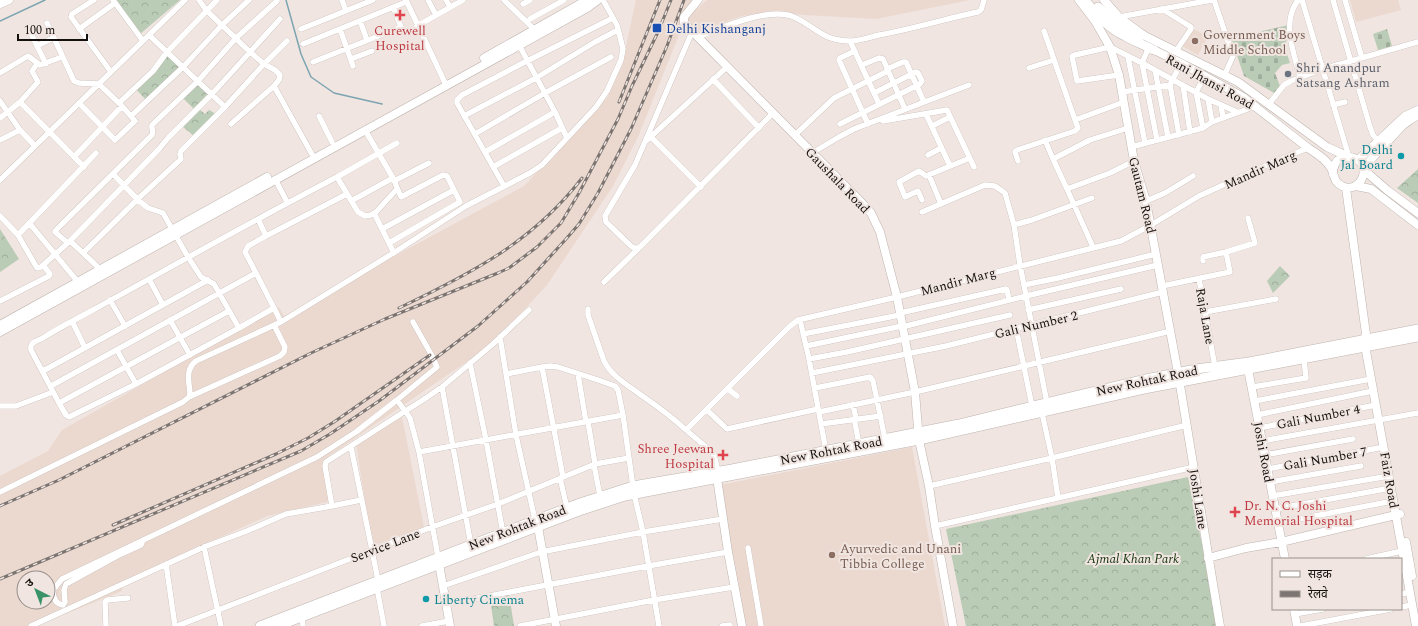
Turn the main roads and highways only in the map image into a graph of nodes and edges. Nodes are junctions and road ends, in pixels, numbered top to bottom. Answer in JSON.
{"nodes":[{"id":1,"x":1085,"y":0,"type":"edge"},
{"id":2,"x":1092,"y":0,"type":"edge"},
{"id":3,"x":1143,"y":35,"type":"road end"},
{"id":4,"x":1150,"y":49,"type":"road end"},
{"id":5,"x":1418,"y":329,"type":"edge"},
{"id":6,"x":1418,"y":337,"type":"edge"},
{"id":7,"x":1367,"y":341,"type":"junction"},
{"id":8,"x":1179,"y":377,"type":"junction"},
{"id":9,"x":919,"y":436,"type":"junction"},
{"id":10,"x":718,"y":475,"type":"junction"},
{"id":11,"x":633,"y":490,"type":"junction"},
{"id":12,"x":536,"y":524,"type":"junction"},
{"id":13,"x":438,"y":561,"type":"junction"},
{"id":14,"x":377,"y":584,"type":"junction"},
{"id":15,"x":302,"y":622,"type":"edge"},
{"id":16,"x":260,"y":626,"type":"edge"},
{"id":17,"x":278,"y":626,"type":"edge"}],
"edges":[{"from":1,"to":4,"type":"main road"},
{"from":2,"to":3,"type":"main road"},
{"from":5,"to":7,"type":"main road","name":"New Rohtak Road"},
{"from":6,"to":7,"type":"main road","name":"New Rohtak Road"},
{"from":7,"to":8,"type":"main road","name":"New Rohtak Road"},
{"from":7,"to":8,"type":"main road","name":"New Rohtak Road"},
{"from":8,"to":9,"type":"main road","name":"New Rohtak Road"},
{"from":8,"to":9,"type":"main road","name":"New Rohtak Road"},
{"from":9,"to":10,"type":"main road","name":"New Rohtak Road"},
{"from":9,"to":10,"type":"main road","name":"New Rohtak Road"},
{"from":10,"to":11,"type":"main road","name":"New Rohtak Road"},
{"from":11,"to":12,"type":"main road","name":"New Rohtak Road"},
{"from":11,"to":12,"type":"main road","name":"New Rohtak Road"},
{"from":12,"to":13,"type":"main road","name":"New Rohtak Road"},
{"from":12,"to":13,"type":"main road","name":"New Rohtak Road"},
{"from":13,"to":14,"type":"main road","name":"New Rohtak Road"},
{"from":14,"to":15,"type":"main road","name":"New Rohtak Road"},
{"from":14,"to":16,"type":"main road","name":"New Rohtak Road"},
{"from":15,"to":17,"type":"main road","name":"New Rohtak Road"}]}
